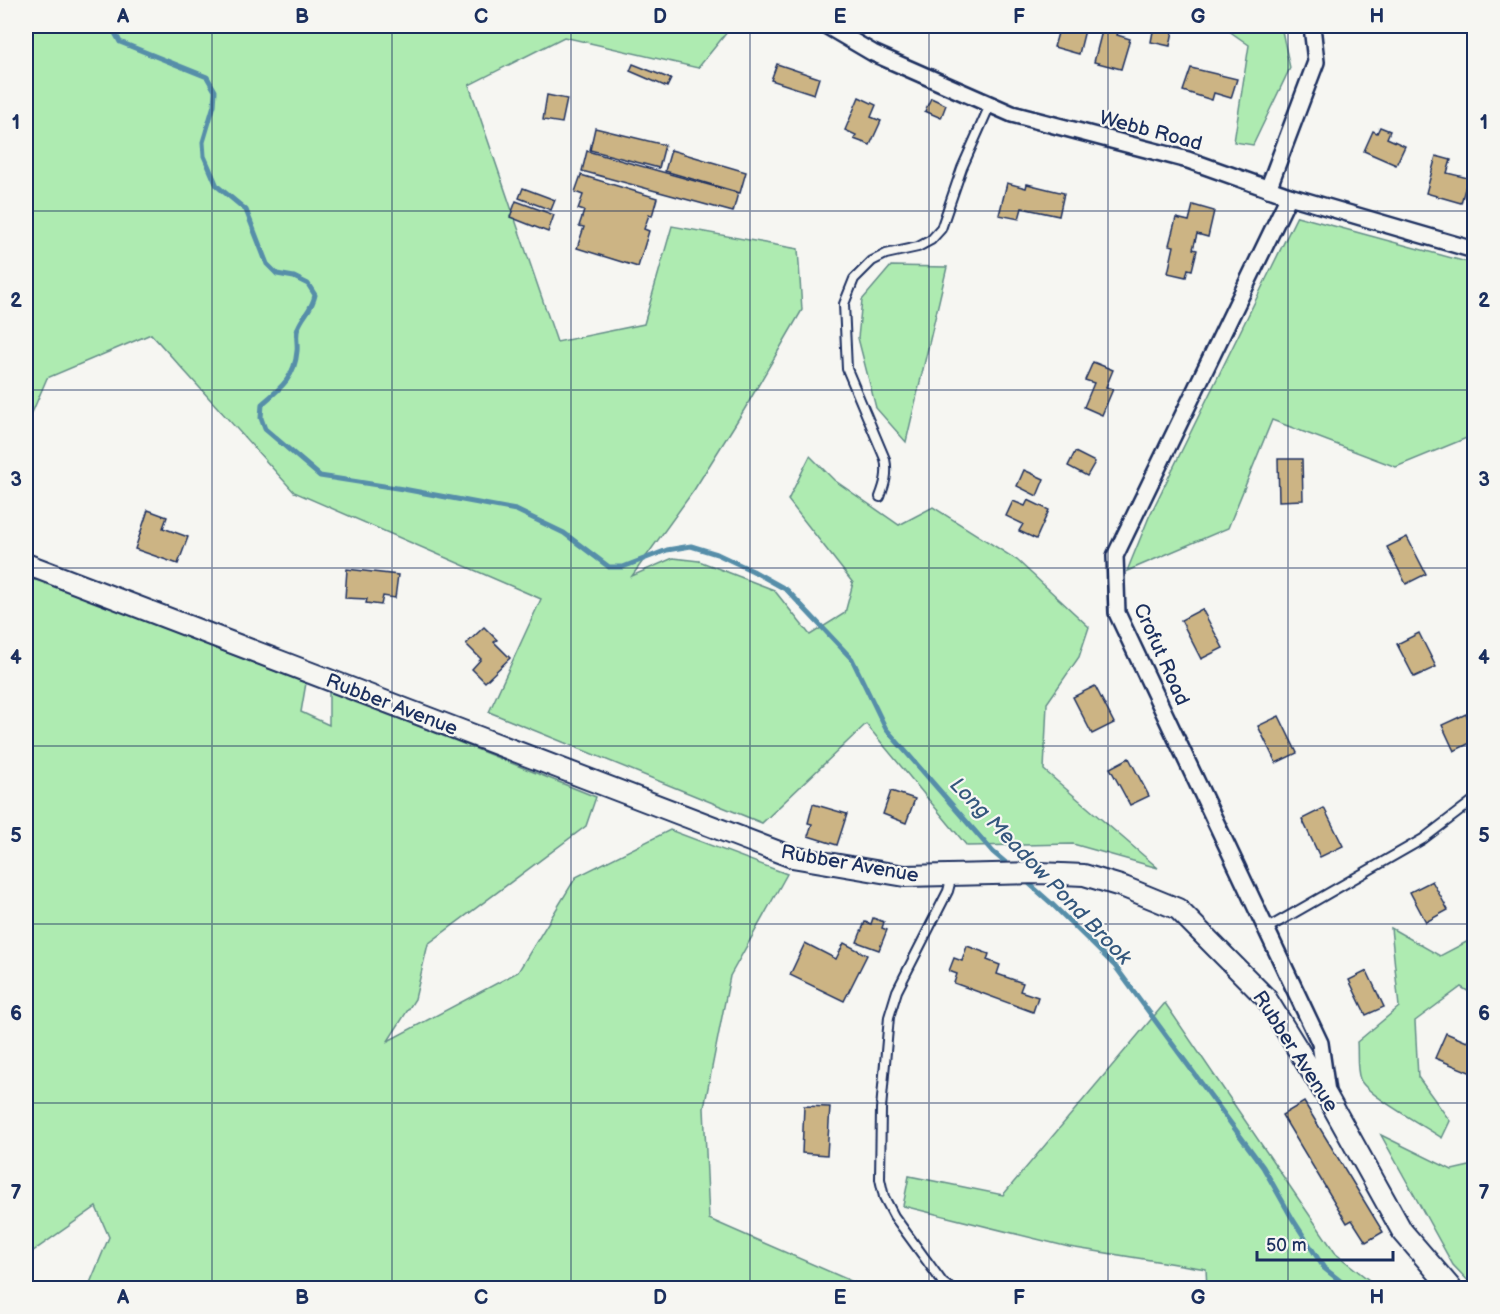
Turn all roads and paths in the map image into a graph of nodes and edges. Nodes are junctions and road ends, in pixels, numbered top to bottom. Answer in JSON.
{"nodes":[{"id":1,"x":827,"y":26,"type":"edge"},
{"id":2,"x":1312,"y":26,"type":"edge"},
{"id":3,"x":990,"y":105,"type":"junction"},
{"id":4,"x":1268,"y":189,"type":"junction"},
{"id":5,"x":1289,"y":196,"type":"junction"},
{"id":6,"x":1474,"y":250,"type":"edge"},
{"id":7,"x":880,"y":497,"type":"dead end"},
{"id":8,"x":26,"y":564,"type":"edge"},
{"id":9,"x":1474,"y":800,"type":"edge"},
{"id":10,"x":952,"y":876,"type":"junction"},
{"id":11,"x":1266,"y":928,"type":"junction"},
{"id":12,"x":1328,"y":1098,"type":"junction"},
{"id":13,"x":950,"y":1288,"type":"edge"},
{"id":14,"x":1451,"y":1288,"type":"edge"}],
"edges":[{"from":1,"to":3,"type":"street","name":"Webb Road"},
{"from":2,"to":4,"type":"street"},
{"from":3,"to":4,"type":"street","name":"Webb Road"},
{"from":3,"to":7,"type":"lane"},
{"from":4,"to":5,"type":"street","name":"Webb Road"},
{"from":5,"to":6,"type":"street","name":"Webb Road"},
{"from":5,"to":11,"type":"street","name":"Crofut Road"},
{"from":8,"to":10,"type":"street","name":"Rubber Avenue"},
{"from":9,"to":11,"type":"lane"},
{"from":10,"to":12,"type":"street","name":"Rubber Avenue"},
{"from":10,"to":13,"type":"lane"},
{"from":11,"to":12,"type":"street","name":"Crofut Road"},
{"from":12,"to":14,"type":"street","name":"Rubber Avenue"}]}
